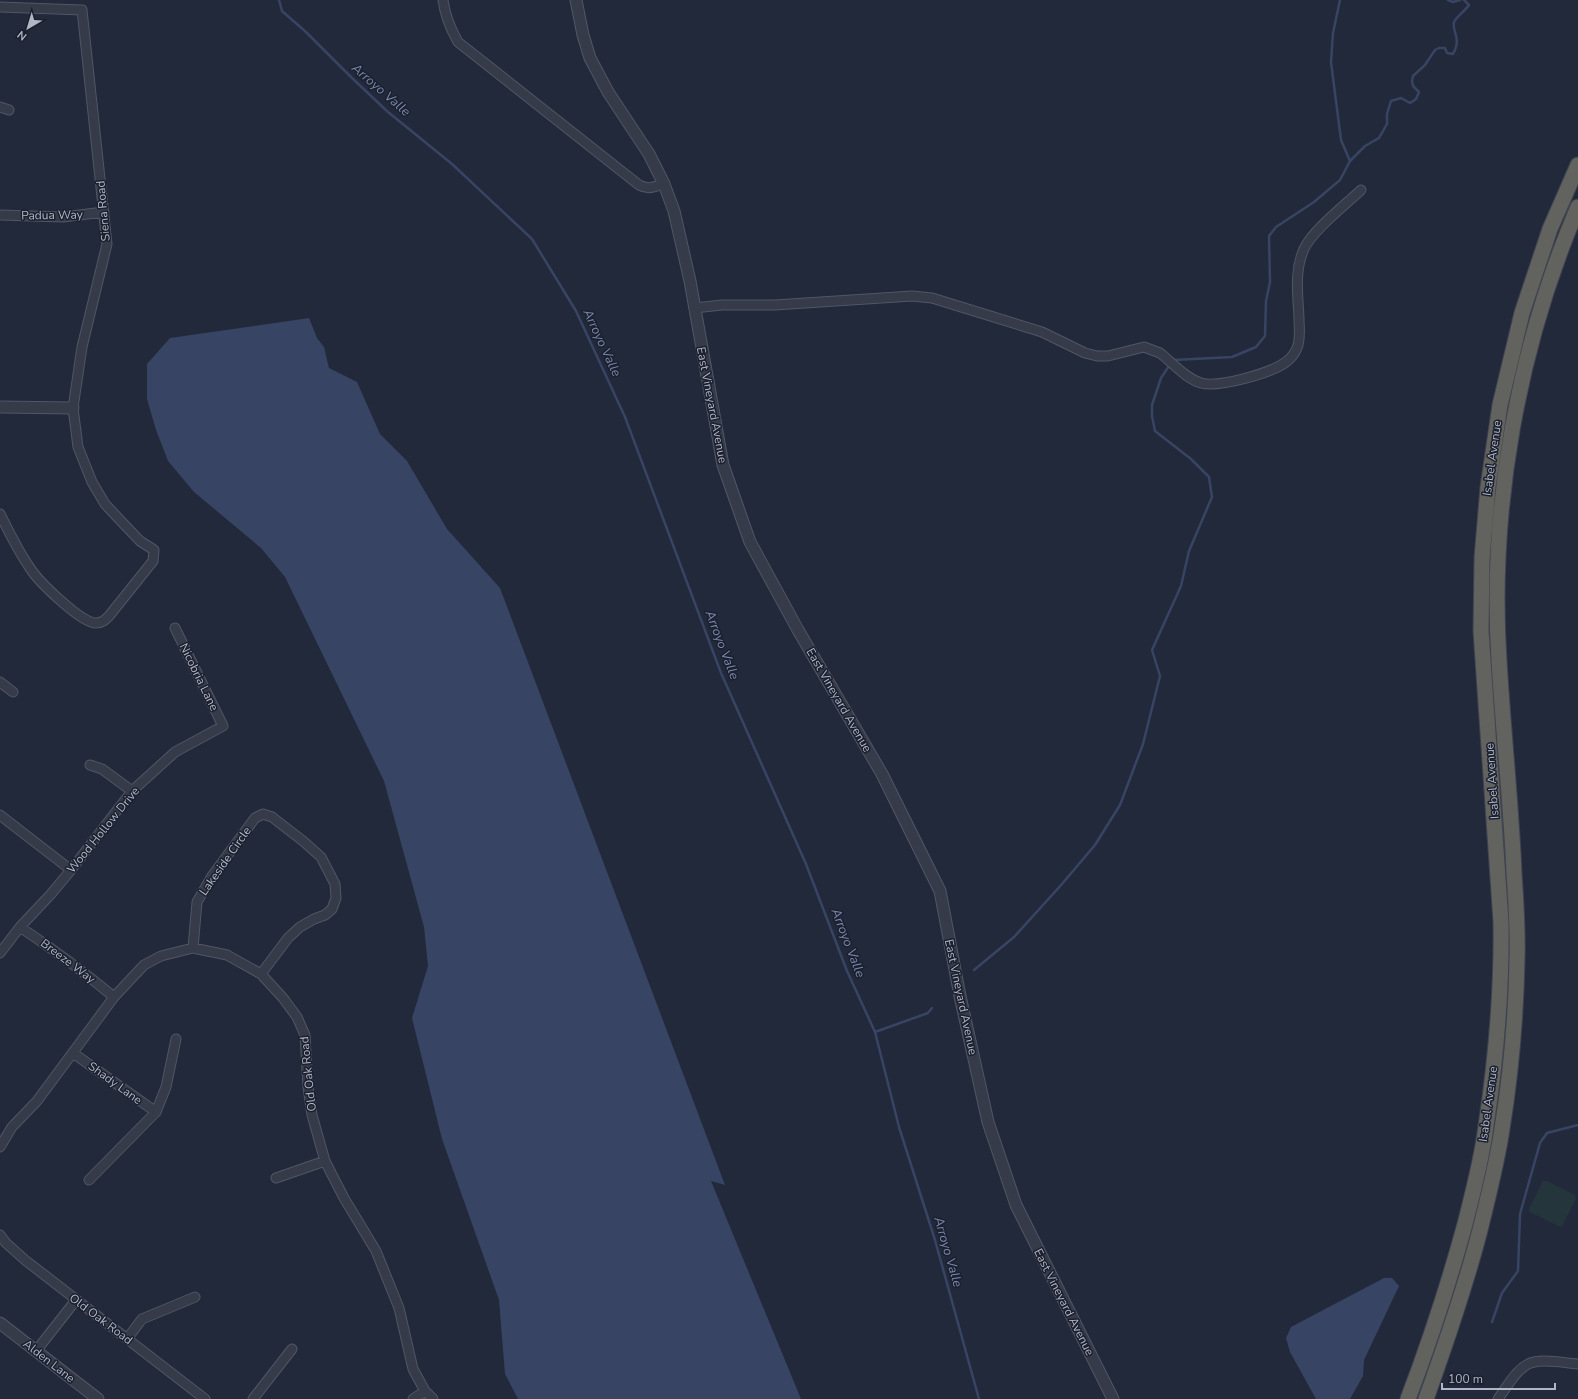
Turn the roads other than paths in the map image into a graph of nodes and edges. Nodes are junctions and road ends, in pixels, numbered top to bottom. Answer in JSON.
{"nodes":[{"id":1,"x":443,"y":0,"type":"edge"},
{"id":2,"x":576,"y":0,"type":"edge"},
{"id":3,"x":0,"y":7,"type":"edge"},
{"id":4,"x":1578,"y":165,"type":"edge"},
{"id":5,"x":664,"y":184,"type":"junction"},
{"id":6,"x":1361,"y":190,"type":"dead end"},
{"id":7,"x":1578,"y":207,"type":"edge"},
{"id":8,"x":104,"y":212,"type":"junction"},
{"id":9,"x":0,"y":215,"type":"edge"},
{"id":10,"x":694,"y":308,"type":"junction"},
{"id":11,"x":0,"y":407,"type":"edge"},
{"id":12,"x":73,"y":408,"type":"junction"},
{"id":13,"x":0,"y":514,"type":"edge"},
{"id":14,"x":175,"y":628,"type":"dead end"},
{"id":15,"x":0,"y":682,"type":"edge"},
{"id":16,"x":13,"y":692,"type":"dead end"},
{"id":17,"x":223,"y":726,"type":"joint"},
{"id":18,"x":90,"y":765,"type":"dead end"},
{"id":19,"x":132,"y":791,"type":"junction"},
{"id":20,"x":0,"y":815,"type":"edge"},
{"id":21,"x":71,"y":870,"type":"junction"},
{"id":22,"x":20,"y":927,"type":"junction"},
{"id":23,"x":192,"y":948,"type":"junction"},
{"id":24,"x":0,"y":953,"type":"edge"},
{"id":25,"x":261,"y":974,"type":"junction"},
{"id":26,"x":114,"y":997,"type":"junction"},
{"id":27,"x":176,"y":1039,"type":"dead end"},
{"id":28,"x":74,"y":1053,"type":"junction"},
{"id":29,"x":156,"y":1112,"type":"junction"},
{"id":30,"x":0,"y":1147,"type":"edge"},
{"id":31,"x":325,"y":1161,"type":"junction"},
{"id":32,"x":276,"y":1178,"type":"dead end"},
{"id":33,"x":89,"y":1180,"type":"dead end"},
{"id":34,"x":0,"y":1235,"type":"edge"},
{"id":35,"x":195,"y":1297,"type":"dead end"},
{"id":36,"x":76,"y":1300,"type":"junction"},
{"id":37,"x":0,"y":1323,"type":"edge"},
{"id":38,"x":127,"y":1339,"type":"junction"},
{"id":39,"x":292,"y":1349,"type":"dead end"},
{"id":40,"x":36,"y":1351,"type":"junction"},
{"id":41,"x":1578,"y":1364,"type":"edge"},
{"id":42,"x":425,"y":1391,"type":"junction"},
{"id":43,"x":98,"y":1399,"type":"edge"},
{"id":44,"x":205,"y":1399,"type":"edge"},
{"id":45,"x":253,"y":1399,"type":"edge"},
{"id":46,"x":413,"y":1399,"type":"edge"},
{"id":47,"x":433,"y":1399,"type":"edge"},
{"id":48,"x":1113,"y":1399,"type":"edge"},
{"id":49,"x":1408,"y":1399,"type":"edge"},
{"id":50,"x":1426,"y":1399,"type":"edge"},
{"id":51,"x":1498,"y":1399,"type":"edge"}],
"edges":[{"from":1,"to":5,"type":"street"},
{"from":2,"to":5,"type":"street","name":"East Vineyard Avenue"},
{"from":3,"to":8,"type":"street","name":"Siena Road"},
{"from":4,"to":49,"type":"highway","name":"Isabel Avenue"},
{"from":5,"to":10,"type":"street","name":"East Vineyard Avenue"},
{"from":6,"to":10,"type":"street"},
{"from":7,"to":50,"type":"highway","name":"Isabel Avenue"},
{"from":8,"to":9,"type":"street","name":"Padua Way"},
{"from":8,"to":12,"type":"street","name":"Siena Road"},
{"from":10,"to":48,"type":"street","name":"East Vineyard Avenue"},
{"from":11,"to":12,"type":"street"},
{"from":12,"to":13,"type":"street","name":"Siena Road"},
{"from":14,"to":17,"type":"street","name":"Nicobria Lane"},
{"from":15,"to":16,"type":"street"},
{"from":17,"to":19,"type":"street","name":"Wood Hollow Drive"},
{"from":18,"to":19,"type":"street"},
{"from":19,"to":21,"type":"street","name":"Wood Hollow Drive"},
{"from":20,"to":21,"type":"street"},
{"from":21,"to":22,"type":"street","name":"Wood Hollow Drive"},
{"from":22,"to":24,"type":"street","name":"Wood Hollow Drive"},
{"from":22,"to":26,"type":"street","name":"Breeze Way"},
{"from":23,"to":25,"type":"street","name":"Old Oak Road"},
{"from":23,"to":25,"type":"street","name":"Lakeside Circle"},
{"from":23,"to":26,"type":"street","name":"Old Oak Road"},
{"from":25,"to":31,"type":"street","name":"Old Oak Road"},
{"from":26,"to":28,"type":"street","name":"Old Oak Road"},
{"from":27,"to":29,"type":"street"},
{"from":28,"to":29,"type":"street","name":"Shady Lane"},
{"from":28,"to":30,"type":"street","name":"Old Oak Road"},
{"from":29,"to":33,"type":"street"},
{"from":31,"to":32,"type":"street"},
{"from":31,"to":42,"type":"street","name":"Old Oak Road"},
{"from":34,"to":36,"type":"street","name":"Old Oak Road"},
{"from":35,"to":38,"type":"street"},
{"from":36,"to":38,"type":"street","name":"Old Oak Road"},
{"from":36,"to":40,"type":"street"},
{"from":37,"to":40,"type":"street","name":"Alden Lane"},
{"from":38,"to":44,"type":"street","name":"Old Oak Road"},
{"from":39,"to":45,"type":"street"},
{"from":40,"to":43,"type":"street","name":"Alden Lane"},
{"from":41,"to":51,"type":"street"},
{"from":42,"to":46,"type":"street"},
{"from":42,"to":47,"type":"street","name":"Old Oak Road"}]}
